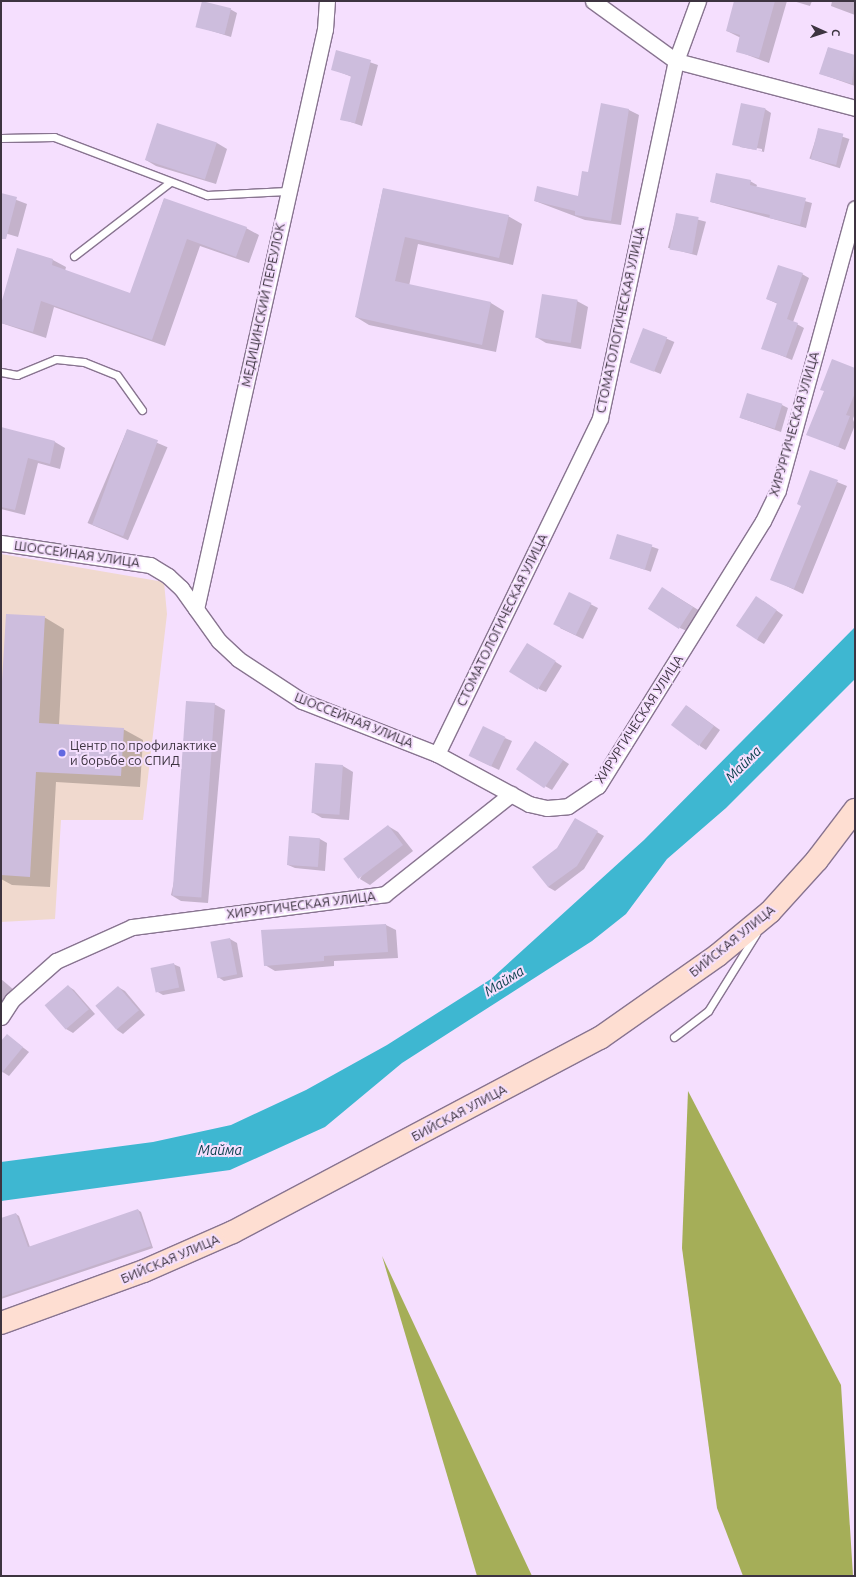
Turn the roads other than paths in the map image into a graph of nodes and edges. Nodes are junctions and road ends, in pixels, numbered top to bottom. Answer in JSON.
{"nodes":[{"id":1,"x":327,"y":1,"type":"edge"},
{"id":2,"x":593,"y":1,"type":"edge"},
{"id":3,"x":698,"y":1,"type":"edge"},
{"id":4,"x":676,"y":61,"type":"junction"},
{"id":5,"x":855,"y":108,"type":"edge"},
{"id":6,"x":1,"y":138,"type":"edge"},
{"id":7,"x":170,"y":182,"type":"junction"},
{"id":8,"x":287,"y":191,"type":"junction"},
{"id":9,"x":855,"y":208,"type":"edge"},
{"id":10,"x":74,"y":256,"type":"dead end"},
{"id":11,"x":1,"y":372,"type":"edge"},
{"id":12,"x":142,"y":410,"type":"dead end"},
{"id":13,"x":1,"y":543,"type":"edge"},
{"id":14,"x":196,"y":609,"type":"junction"},
{"id":15,"x":436,"y":754,"type":"junction"},
{"id":16,"x":511,"y":794,"type":"junction"},
{"id":17,"x":855,"y":810,"type":"edge"},
{"id":18,"x":770,"y":912,"type":"junction"},
{"id":19,"x":1,"y":1017,"type":"edge"},
{"id":20,"x":674,"y":1038,"type":"dead end"},
{"id":21,"x":1,"y":1323,"type":"edge"}],
"edges":[{"from":1,"to":8,"type":"street","name":"МЕДИЦИНСКИЙ ПЕРЕУЛОК"},
{"from":2,"to":4,"type":"street"},
{"from":3,"to":4,"type":"street","name":"СТОМАТОЛОГИЧЕСКАЯ УЛИЦА"},
{"from":4,"to":5,"type":"street"},
{"from":4,"to":15,"type":"street","name":"СТОМАТОЛОГИЧЕСКАЯ УЛИЦА"},
{"from":6,"to":7,"type":"lane"},
{"from":7,"to":8,"type":"lane"},
{"from":7,"to":10,"type":"lane"},
{"from":8,"to":14,"type":"street","name":"МЕДИЦИНСКИЙ ПЕРЕУЛОК"},
{"from":9,"to":16,"type":"street","name":"ХИРУРГИЧЕСКАЯ УЛИЦА"},
{"from":11,"to":12,"type":"lane"},
{"from":13,"to":14,"type":"street","name":"ШОССЕЙНАЯ УЛИЦА"},
{"from":14,"to":15,"type":"street","name":"ШОССЕЙНАЯ УЛИЦА"},
{"from":15,"to":16,"type":"street","name":"ШОССЕЙНАЯ УЛИЦА"},
{"from":16,"to":19,"type":"street","name":"ХИРУРГИЧЕСКАЯ УЛИЦА"},
{"from":17,"to":18,"type":"main road","name":"БИЙСКАЯ УЛИЦА"},
{"from":18,"to":20,"type":"lane"},
{"from":18,"to":21,"type":"main road","name":"БИЙСКАЯ УЛИЦА"}]}
